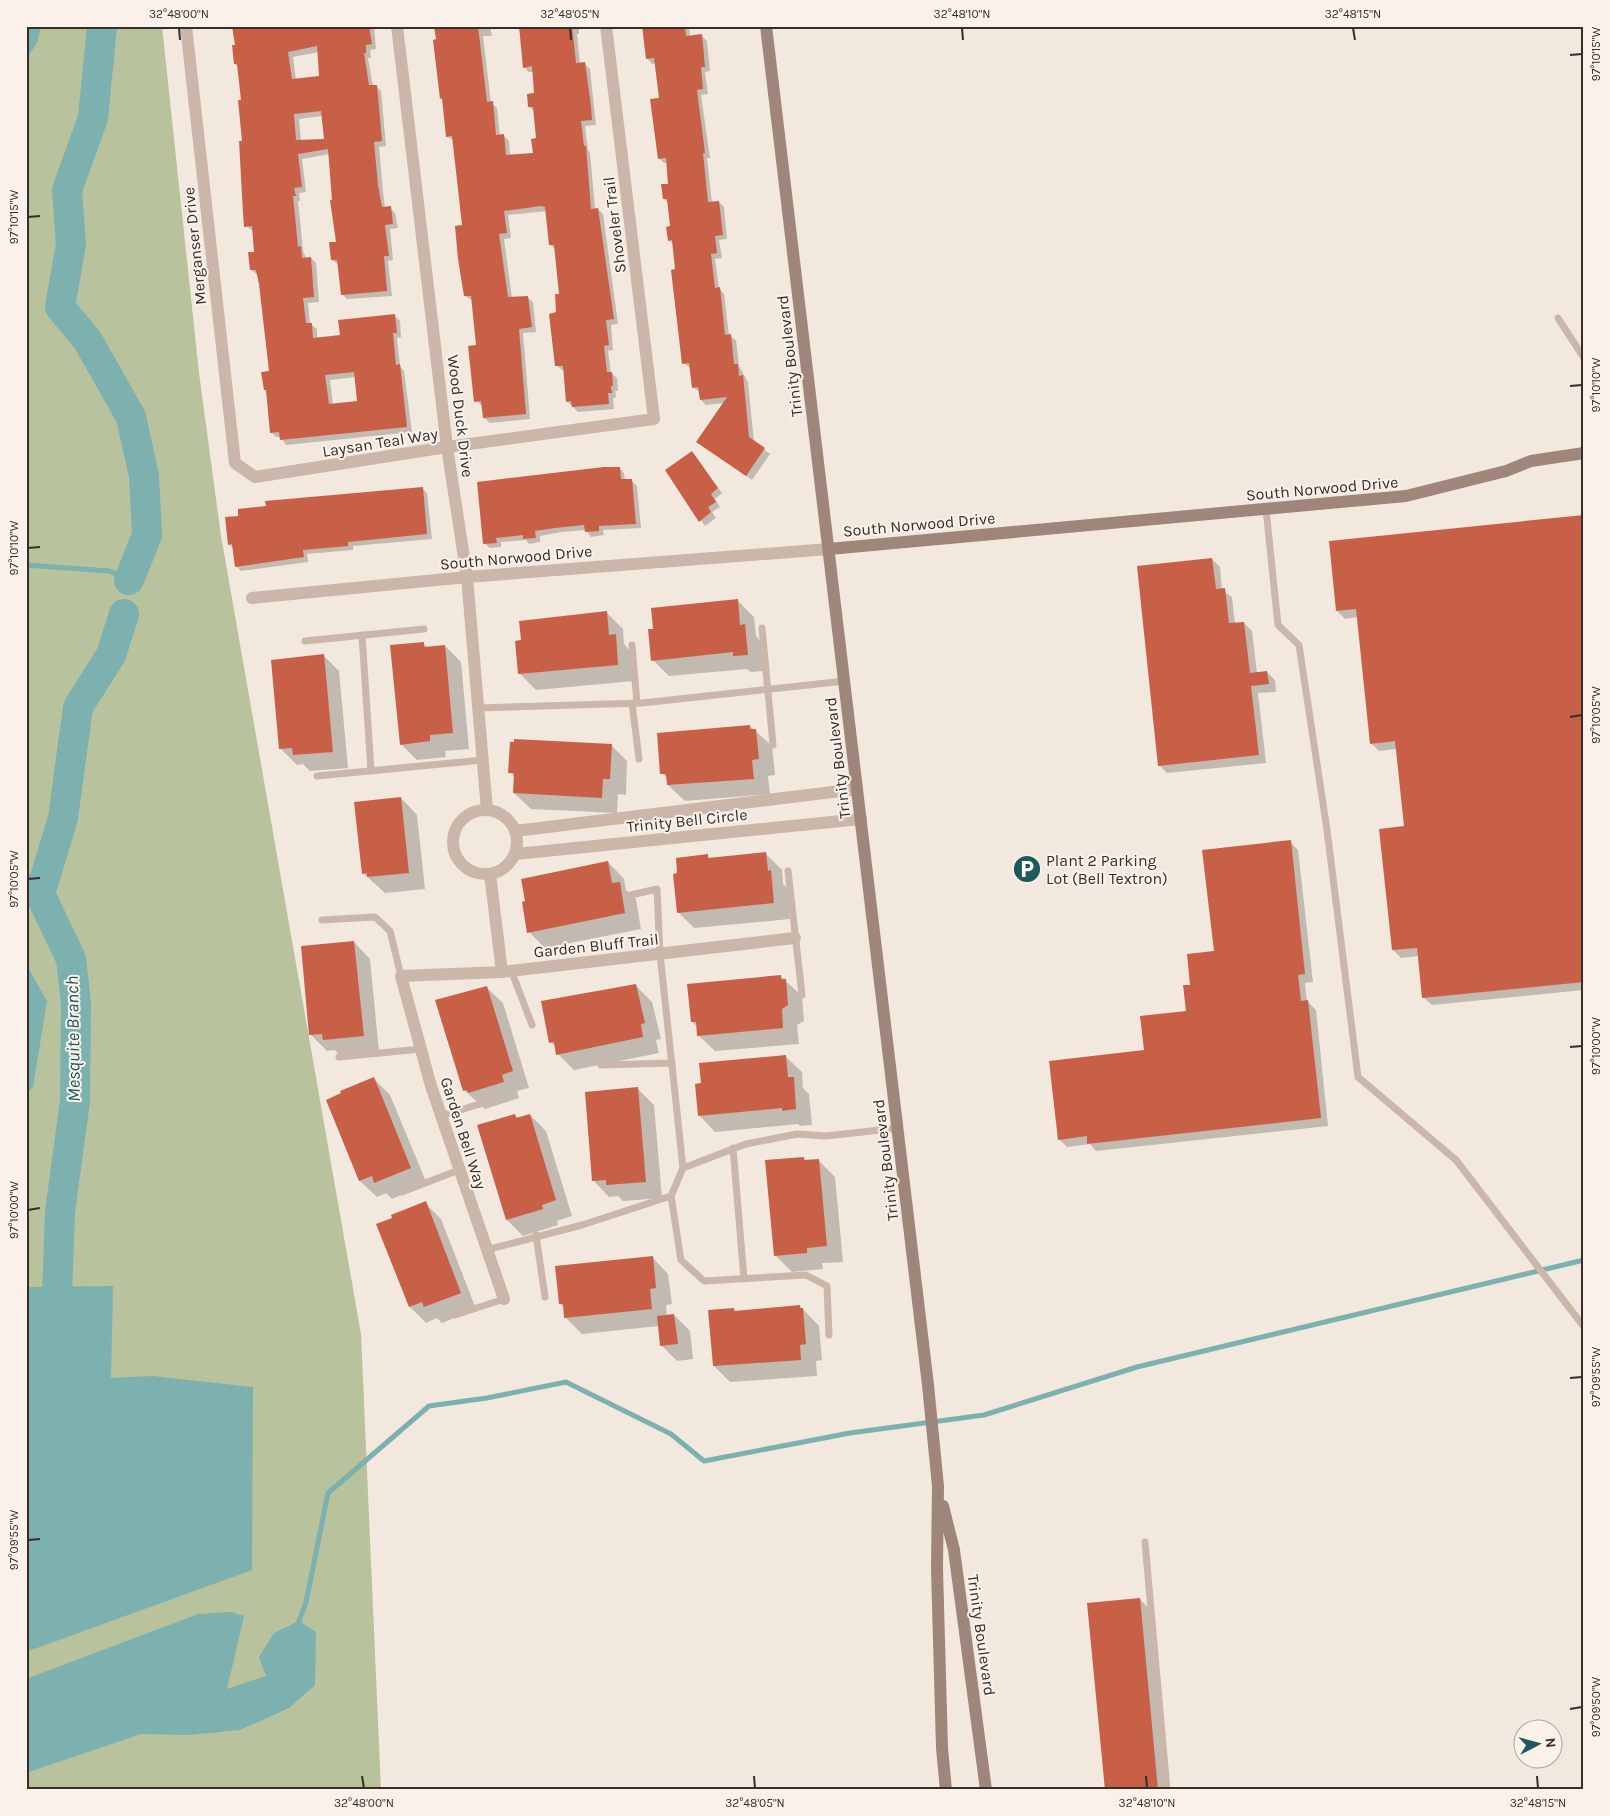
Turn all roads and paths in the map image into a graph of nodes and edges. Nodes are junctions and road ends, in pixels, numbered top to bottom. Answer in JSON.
{"nodes":[{"id":1,"x":186,"y":26,"type":"edge"},
{"id":2,"x":397,"y":26,"type":"edge"},
{"id":3,"x":606,"y":26,"type":"edge"},
{"id":4,"x":766,"y":26,"type":"edge"},
{"id":5,"x":1558,"y":318,"type":"dead end"},
{"id":6,"x":1584,"y":358,"type":"edge"},
{"id":7,"x":654,"y":419,"type":"joint"},
{"id":8,"x":448,"y":448,"type":"junction"},
{"id":9,"x":1584,"y":453,"type":"edge"},
{"id":10,"x":235,"y":463,"type":"joint"},
{"id":11,"x":1266,"y":509,"type":"junction"},
{"id":12,"x":829,"y":549,"type":"junction"},
{"id":13,"x":467,"y":577,"type":"junction"},
{"id":14,"x":252,"y":598,"type":"dead end"},
{"id":15,"x":762,"y":628,"type":"dead end"},
{"id":16,"x":424,"y":630,"type":"dead end"},
{"id":17,"x":362,"y":635,"type":"junction"},
{"id":18,"x":305,"y":640,"type":"dead end"},
{"id":19,"x":632,"y":645,"type":"dead end"},
{"id":20,"x":845,"y":681,"type":"junction"},
{"id":21,"x":766,"y":688,"type":"junction"},
{"id":22,"x":634,"y":703,"type":"junction"},
{"id":23,"x":479,"y":708,"type":"junction"},
{"id":24,"x":773,"y":745,"type":"dead end"},
{"id":25,"x":639,"y":759,"type":"dead end"},
{"id":26,"x":483,"y":760,"type":"junction"},
{"id":27,"x":371,"y":771,"type":"junction"},
{"id":28,"x":317,"y":776,"type":"dead end"},
{"id":29,"x":858,"y":789,"type":"junction"},
{"id":30,"x":488,"y":810,"type":"junction"},
{"id":31,"x":861,"y":819,"type":"junction"},
{"id":32,"x":515,"y":831,"type":"junction"},
{"id":33,"x":516,"y":854,"type":"junction"},
{"id":34,"x":788,"y":871,"type":"dead end"},
{"id":35,"x":490,"y":874,"type":"junction"},
{"id":36,"x":632,"y":895,"type":"dead end"},
{"id":37,"x":322,"y":920,"type":"dead end"},
{"id":38,"x":795,"y":938,"type":"junction"},
{"id":39,"x":660,"y":954,"type":"junction"},
{"id":40,"x":507,"y":971,"type":"junction"},
{"id":41,"x":401,"y":976,"type":"junction"},
{"id":42,"x":802,"y":996,"type":"dead end"},
{"id":43,"x":532,"y":1025,"type":"dead end"},
{"id":44,"x":421,"y":1049,"type":"junction"},
{"id":45,"x":339,"y":1056,"type":"dead end"},
{"id":46,"x":672,"y":1063,"type":"junction"},
{"id":47,"x":601,"y":1065,"type":"dead end"},
{"id":48,"x":496,"y":1099,"type":"dead end"},
{"id":49,"x":441,"y":1116,"type":"junction"},
{"id":50,"x":898,"y":1128,"type":"junction"},
{"id":51,"x":733,"y":1148,"type":"junction"},
{"id":52,"x":683,"y":1168,"type":"junction"},
{"id":53,"x":459,"y":1170,"type":"junction"},
{"id":54,"x":402,"y":1192,"type":"dead end"},
{"id":55,"x":671,"y":1196,"type":"junction"},
{"id":56,"x":536,"y":1235,"type":"junction"},
{"id":57,"x":486,"y":1250,"type":"junction"},
{"id":58,"x":744,"y":1279,"type":"junction"},
{"id":59,"x":545,"y":1297,"type":"dead end"},
{"id":60,"x":504,"y":1299,"type":"joint"},
{"id":61,"x":455,"y":1315,"type":"dead end"},
{"id":62,"x":1584,"y":1327,"type":"edge"},
{"id":63,"x":829,"y":1335,"type":"dead end"},
{"id":64,"x":938,"y":1486,"type":"junction"},
{"id":65,"x":1145,"y":1542,"type":"dead end"},
{"id":66,"x":946,"y":1790,"type":"edge"},
{"id":67,"x":986,"y":1790,"type":"edge"},
{"id":68,"x":1167,"y":1790,"type":"edge"}],
"edges":[{"from":1,"to":10,"type":"street","name":"Merganser Drive"},
{"from":2,"to":8,"type":"street","name":"Wood Duck Drive"},
{"from":3,"to":7,"type":"street","name":"Shoveler Trail"},
{"from":4,"to":12,"type":"main road","name":"Trinity Boulevard"},
{"from":5,"to":6,"type":"lane"},
{"from":7,"to":8,"type":"street","name":"Laysan Teal Way"},
{"from":8,"to":10,"type":"street","name":"Laysan Teal Way"},
{"from":8,"to":13,"type":"street","name":"Wood Duck Drive"},
{"from":9,"to":11,"type":"main road","name":"South Norwood Drive"},
{"from":11,"to":12,"type":"main road","name":"South Norwood Drive"},
{"from":11,"to":62,"type":"lane"},
{"from":12,"to":13,"type":"street","name":"South Norwood Drive"},
{"from":12,"to":20,"type":"main road","name":"Trinity Boulevard"},
{"from":13,"to":14,"type":"street","name":"South Norwood Drive"},
{"from":13,"to":23,"type":"street","name":"Wood Duck Drive"},
{"from":15,"to":21,"type":"lane"},
{"from":16,"to":17,"type":"lane"},
{"from":17,"to":18,"type":"lane"},
{"from":17,"to":27,"type":"lane"},
{"from":19,"to":22,"type":"lane"},
{"from":20,"to":21,"type":"lane"},
{"from":20,"to":29,"type":"main road","name":"Trinity Boulevard"},
{"from":21,"to":22,"type":"lane"},
{"from":21,"to":24,"type":"lane"},
{"from":22,"to":23,"type":"lane"},
{"from":22,"to":25,"type":"lane"},
{"from":23,"to":26,"type":"street","name":"Wood Duck Drive"},
{"from":26,"to":27,"type":"lane"},
{"from":26,"to":30,"type":"street","name":"Wood Duck Drive"},
{"from":27,"to":28,"type":"lane"},
{"from":29,"to":31,"type":"main road","name":"Trinity Boulevard"},
{"from":29,"to":32,"type":"street","name":"Trinity Bell Circle"},
{"from":30,"to":32,"type":"street"},
{"from":30,"to":35,"type":"street"},
{"from":31,"to":33,"type":"street","name":"Trinity Bell Circle"},
{"from":31,"to":50,"type":"main road","name":"Trinity Boulevard"},
{"from":32,"to":33,"type":"street"},
{"from":33,"to":35,"type":"street"},
{"from":34,"to":38,"type":"lane"},
{"from":35,"to":40,"type":"street"},
{"from":36,"to":39,"type":"lane"},
{"from":37,"to":41,"type":"lane"},
{"from":38,"to":39,"type":"street","name":"Garden Bluff Trail"},
{"from":38,"to":42,"type":"lane"},
{"from":39,"to":40,"type":"street","name":"Garden Bluff Trail"},
{"from":39,"to":46,"type":"lane"},
{"from":40,"to":41,"type":"street","name":"Garden Bluff Trail"},
{"from":40,"to":43,"type":"lane"},
{"from":41,"to":44,"type":"street","name":"Garden Bell Way"},
{"from":44,"to":45,"type":"lane"},
{"from":44,"to":49,"type":"street","name":"Garden Bell Way"},
{"from":46,"to":47,"type":"lane"},
{"from":46,"to":52,"type":"lane"},
{"from":48,"to":49,"type":"lane"},
{"from":49,"to":53,"type":"street","name":"Garden Bell Way"},
{"from":50,"to":51,"type":"lane"},
{"from":50,"to":64,"type":"main road","name":"Trinity Boulevard"},
{"from":51,"to":52,"type":"lane"},
{"from":51,"to":58,"type":"lane"},
{"from":52,"to":55,"type":"lane"},
{"from":53,"to":54,"type":"lane"},
{"from":53,"to":57,"type":"street","name":"Garden Bell Way"},
{"from":55,"to":56,"type":"lane"},
{"from":55,"to":58,"type":"lane"},
{"from":56,"to":57,"type":"lane"},
{"from":56,"to":59,"type":"lane"},
{"from":57,"to":60,"type":"street","name":"Garden Bell Way"},
{"from":58,"to":63,"type":"lane"},
{"from":60,"to":61,"type":"lane"},
{"from":64,"to":66,"type":"main road","name":"Trinity Boulevard"},
{"from":64,"to":67,"type":"main road","name":"Trinity Boulevard"},
{"from":65,"to":68,"type":"lane"}]}
